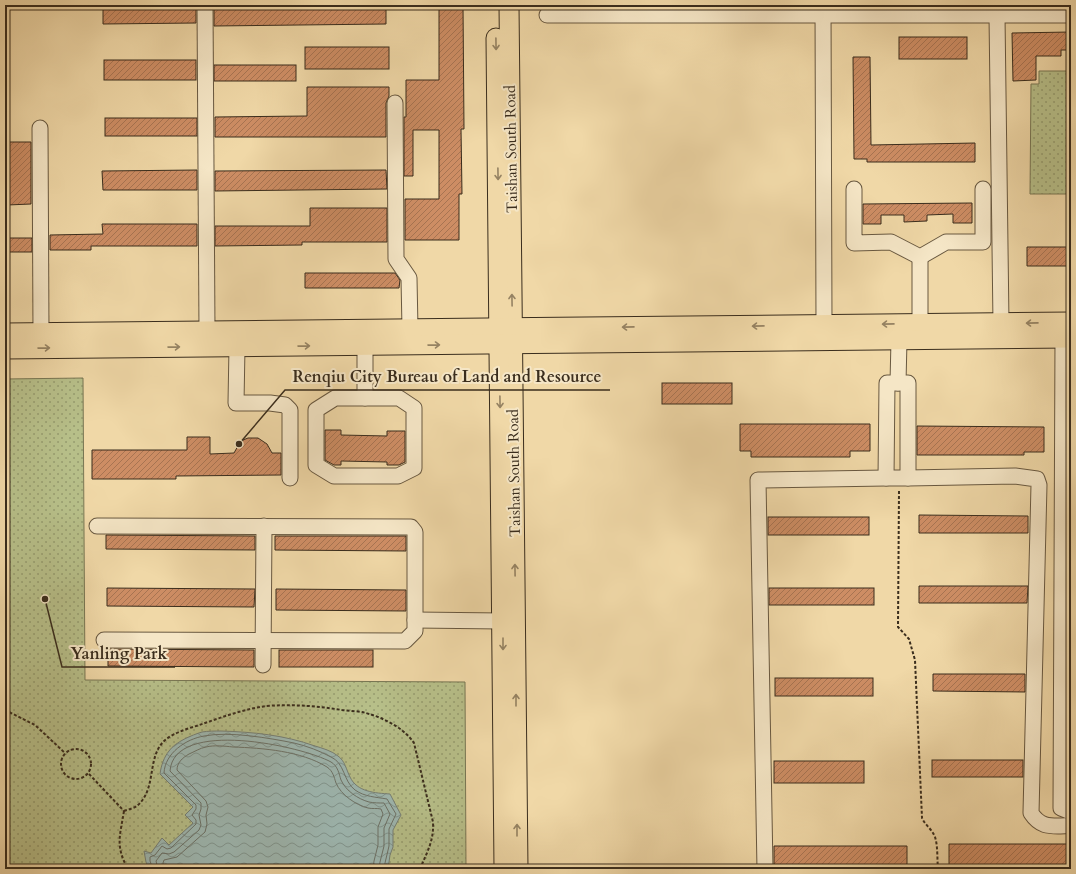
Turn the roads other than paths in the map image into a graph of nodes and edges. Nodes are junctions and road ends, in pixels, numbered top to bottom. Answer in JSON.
{"nodes":[{"id":1,"x":204,"y":5,"type":"edge"},
{"id":2,"x":496,"y":5,"type":"edge"},
{"id":3,"x":509,"y":5,"type":"edge"},
{"id":4,"x":630,"y":10,"type":"edge"},
{"id":5,"x":823,"y":10,"type":"edge"},
{"id":6,"x":998,"y":10,"type":"edge"},
{"id":7,"x":547,"y":15,"type":"dead end"},
{"id":8,"x":1071,"y":16,"type":"edge"},
{"id":9,"x":395,"y":104,"type":"dead end"},
{"id":10,"x":40,"y":128,"type":"dead end"},
{"id":11,"x":854,"y":189,"type":"dead end"},
{"id":12,"x":983,"y":189,"type":"dead end"},
{"id":13,"x":920,"y":257,"type":"junction"},
{"id":14,"x":1001,"y":323,"type":"junction"},
{"id":15,"x":920,"y":324,"type":"junction"},
{"id":16,"x":824,"y":325,"type":"junction"},
{"id":17,"x":410,"y":329,"type":"junction"},
{"id":18,"x":207,"y":331,"type":"junction"},
{"id":19,"x":5,"y":333,"type":"edge"},
{"id":20,"x":40,"y":333,"type":"junction"},
{"id":21,"x":1068,"y":333,"type":"edge"},
{"id":22,"x":506,"y":336,"type":"junction"},
{"id":23,"x":899,"y":340,"type":"junction"},
{"id":24,"x":365,"y":345,"type":"junction"},
{"id":25,"x":236,"y":347,"type":"junction"},
{"id":26,"x":5,"y":349,"type":"edge"},
{"id":27,"x":898,"y":383,"type":"junction"},
{"id":28,"x":365,"y":398,"type":"junction"},
{"id":29,"x":290,"y":478,"type":"dead end"},
{"id":30,"x":898,"y":478,"type":"junction"},
{"id":31,"x":97,"y":526,"type":"dead end"},
{"id":32,"x":264,"y":526,"type":"junction"},
{"id":33,"x":1067,"y":526,"type":"edge"},
{"id":34,"x":415,"y":620,"type":"junction"},
{"id":35,"x":502,"y":621,"type":"junction"},
{"id":36,"x":104,"y":640,"type":"dead end"},
{"id":37,"x":263,"y":640,"type":"junction"},
{"id":38,"x":263,"y":665,"type":"dead end"},
{"id":39,"x":1071,"y":812,"type":"edge"},
{"id":40,"x":1071,"y":826,"type":"edge"},
{"id":41,"x":504,"y":869,"type":"edge"},
{"id":42,"x":518,"y":869,"type":"edge"},
{"id":43,"x":765,"y":869,"type":"edge"}],
"edges":[{"from":1,"to":18,"type":"lane"},
{"from":2,"to":22,"type":"main road","name":"Taishan South Road","one_way":true},
{"from":22,"to":3,"type":"main road","name":"Taishan South Road","one_way":true},
{"from":4,"to":5,"type":"lane"},
{"from":4,"to":7,"type":"lane"},
{"from":5,"to":6,"type":"lane"},
{"from":5,"to":16,"type":"lane"},
{"from":6,"to":8,"type":"lane"},
{"from":6,"to":14,"type":"lane"},
{"from":9,"to":17,"type":"lane"},
{"from":10,"to":20,"type":"lane"},
{"from":11,"to":13,"type":"lane"},
{"from":12,"to":13,"type":"lane"},
{"from":13,"to":15,"type":"lane"},
{"from":14,"to":15,"type":"main road"},
{"from":21,"to":14,"type":"main road","one_way":true},
{"from":15,"to":16,"type":"main road","one_way":true},
{"from":16,"to":22,"type":"main road","one_way":true},
{"from":17,"to":18,"type":"main road"},
{"from":17,"to":22,"type":"main road"},
{"from":18,"to":20,"type":"main road"},
{"from":19,"to":20,"type":"main road"},
{"from":21,"to":23,"type":"main road"},
{"from":21,"to":33,"type":"lane"},
{"from":22,"to":23,"type":"main road"},
{"from":24,"to":22,"type":"main road","one_way":true},
{"from":22,"to":35,"type":"main road","name":"Taishan South Road","one_way":true},
{"from":42,"to":22,"type":"main road","name":"Taishan South Road","one_way":true},
{"from":23,"to":27,"type":"lane"},
{"from":25,"to":24,"type":"main road","one_way":true},
{"from":24,"to":28,"type":"lane"},
{"from":26,"to":25,"type":"main road","one_way":true},
{"from":25,"to":29,"type":"lane"},
{"from":27,"to":30,"type":"lane"},
{"from":27,"to":30,"type":"lane"},
{"from":28,"to":28,"type":"lane"},
{"from":30,"to":40,"type":"lane"},
{"from":30,"to":43,"type":"lane"},
{"from":31,"to":32,"type":"lane"},
{"from":32,"to":34,"type":"lane"},
{"from":32,"to":37,"type":"lane"},
{"from":33,"to":39,"type":"lane"},
{"from":34,"to":35,"type":"lane"},
{"from":34,"to":37,"type":"lane"},
{"from":35,"to":41,"type":"main road","name":"Taishan South Road","one_way":true},
{"from":36,"to":37,"type":"lane"},
{"from":37,"to":38,"type":"lane"}]}
